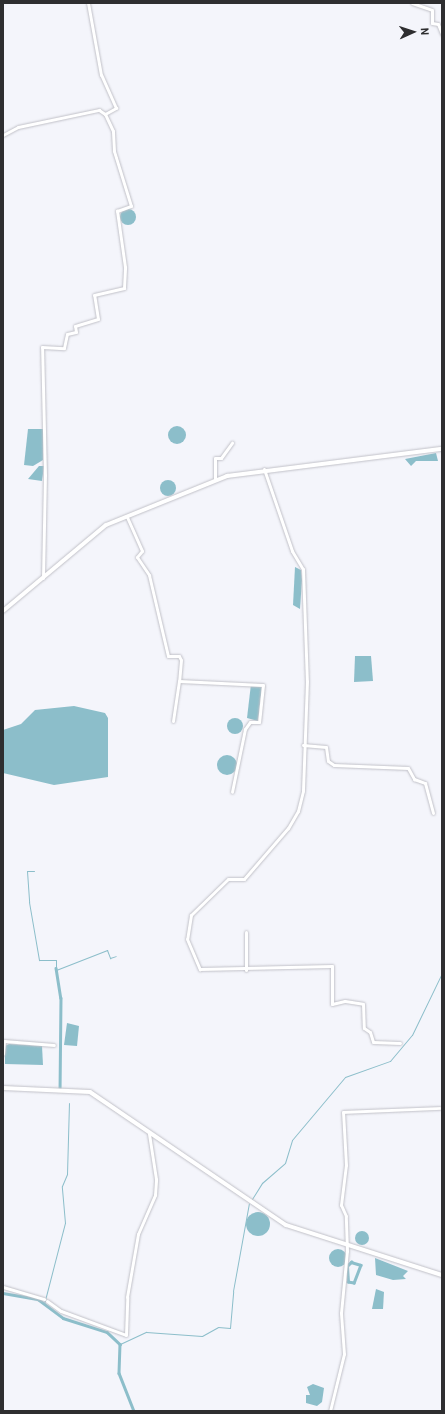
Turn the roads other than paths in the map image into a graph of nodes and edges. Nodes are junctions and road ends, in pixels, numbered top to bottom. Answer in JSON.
{"nodes":[{"id":1,"x":88,"y":3,"type":"edge"},
{"id":2,"x":412,"y":3,"type":"edge"},
{"id":3,"x":442,"y":34,"type":"edge"},
{"id":4,"x":105,"y":114,"type":"junction"},
{"id":5,"x":3,"y":135,"type":"edge"},
{"id":6,"x":232,"y":443,"type":"dead end"},
{"id":7,"x":442,"y":449,"type":"edge"},
{"id":8,"x":264,"y":469,"type":"junction"},
{"id":9,"x":215,"y":480,"type":"junction"},
{"id":10,"x":127,"y":517,"type":"junction"},
{"id":11,"x":43,"y":578,"type":"junction"},
{"id":12,"x":3,"y":611,"type":"edge"},
{"id":13,"x":179,"y":681,"type":"junction"},
{"id":14,"x":173,"y":721,"type":"dead end"},
{"id":15,"x":303,"y":746,"type":"junction"},
{"id":16,"x":232,"y":792,"type":"dead end"},
{"id":17,"x":433,"y":813,"type":"dead end"},
{"id":18,"x":246,"y":932,"type":"dead end"},
{"id":19,"x":246,"y":970,"type":"junction"},
{"id":20,"x":400,"y":1043,"type":"dead end"},
{"id":21,"x":54,"y":1045,"type":"dead end"},
{"id":22,"x":3,"y":1054,"type":"edge"},
{"id":23,"x":3,"y":1088,"type":"edge"},
{"id":24,"x":440,"y":1108,"type":"dead end"},
{"id":25,"x":149,"y":1134,"type":"junction"},
{"id":26,"x":346,"y":1244,"type":"junction"},
{"id":27,"x":442,"y":1275,"type":"edge"},
{"id":28,"x":3,"y":1287,"type":"edge"},
{"id":29,"x":330,"y":1411,"type":"edge"}],
"edges":[{"from":1,"to":4,"type":"street"},
{"from":2,"to":3,"type":"street"},
{"from":4,"to":5,"type":"street"},
{"from":4,"to":11,"type":"street"},
{"from":6,"to":9,"type":"street"},
{"from":7,"to":8,"type":"street"},
{"from":8,"to":9,"type":"street"},
{"from":8,"to":15,"type":"street"},
{"from":9,"to":10,"type":"street"},
{"from":10,"to":11,"type":"street"},
{"from":10,"to":13,"type":"street"},
{"from":11,"to":12,"type":"street"},
{"from":13,"to":14,"type":"street"},
{"from":13,"to":16,"type":"street"},
{"from":15,"to":17,"type":"street"},
{"from":15,"to":19,"type":"street"},
{"from":18,"to":19,"type":"street"},
{"from":19,"to":20,"type":"street"},
{"from":21,"to":22,"type":"street"},
{"from":23,"to":25,"type":"street"},
{"from":24,"to":26,"type":"street"},
{"from":25,"to":26,"type":"street"},
{"from":25,"to":28,"type":"street"},
{"from":26,"to":27,"type":"street"},
{"from":26,"to":29,"type":"street"}]}
